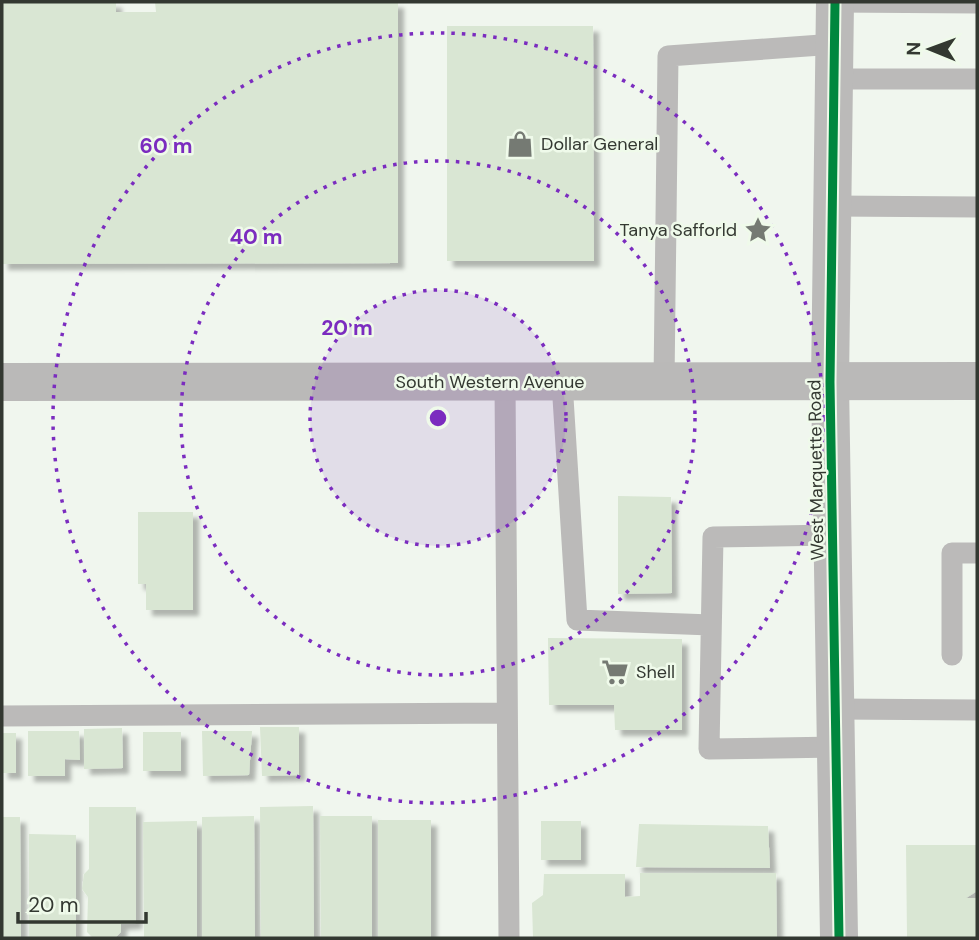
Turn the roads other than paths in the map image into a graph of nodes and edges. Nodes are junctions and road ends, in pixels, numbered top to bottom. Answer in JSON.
{"nodes":[{"id":1,"x":835,"y":2,"type":"edge"},
{"id":2,"x":977,"y":3,"type":"edge"},
{"id":3,"x":834,"y":61,"type":"junction"},
{"id":4,"x":977,"y":79,"type":"edge"},
{"id":5,"x":832,"y":206,"type":"junction"},
{"id":6,"x":977,"y":207,"type":"edge"},
{"id":7,"x":977,"y":381,"type":"edge"},
{"id":8,"x":2,"y":382,"type":"edge"},
{"id":9,"x":505,"y":382,"type":"junction"},
{"id":10,"x":562,"y":382,"type":"junction"},
{"id":11,"x":664,"y":382,"type":"junction"},
{"id":12,"x":830,"y":382,"type":"junction"},
{"id":13,"x":833,"y":535,"type":"junction"},
{"id":14,"x":977,"y":553,"type":"edge"},
{"id":15,"x":711,"y":625,"type":"junction"},
{"id":16,"x":952,"y":655,"type":"dead end"},
{"id":17,"x":837,"y":709,"type":"junction"},
{"id":18,"x":977,"y":710,"type":"edge"},
{"id":19,"x":507,"y":713,"type":"junction"},
{"id":20,"x":2,"y":716,"type":"edge"},
{"id":21,"x":837,"y":747,"type":"junction"},
{"id":22,"x":509,"y":938,"type":"edge"},
{"id":23,"x":839,"y":938,"type":"edge"}],
"edges":[{"from":1,"to":2,"type":"lane"},
{"from":1,"to":3,"type":"street","name":"West Marquette Road"},
{"from":3,"to":4,"type":"lane"},
{"from":3,"to":5,"type":"street","name":"West Marquette Road"},
{"from":3,"to":11,"type":"lane"},
{"from":5,"to":6,"type":"lane"},
{"from":5,"to":12,"type":"street","name":"West Marquette Road"},
{"from":7,"to":12,"type":"main road","name":"South Western Avenue"},
{"from":8,"to":9,"type":"main road","name":"South Western Avenue"},
{"from":9,"to":10,"type":"main road","name":"South Western Avenue"},
{"from":9,"to":19,"type":"lane"},
{"from":10,"to":11,"type":"main road","name":"South Western Avenue"},
{"from":10,"to":15,"type":"lane"},
{"from":11,"to":12,"type":"main road","name":"South Western Avenue"},
{"from":12,"to":13,"type":"street","name":"West Marquette Road"},
{"from":13,"to":15,"type":"lane"},
{"from":13,"to":17,"type":"street","name":"West Marquette Road"},
{"from":14,"to":16,"type":"lane"},
{"from":15,"to":21,"type":"lane"},
{"from":17,"to":18,"type":"lane"},
{"from":17,"to":21,"type":"street","name":"West Marquette Road"},
{"from":19,"to":20,"type":"lane"},
{"from":19,"to":22,"type":"lane"},
{"from":21,"to":23,"type":"street","name":"West Marquette Road"}]}
